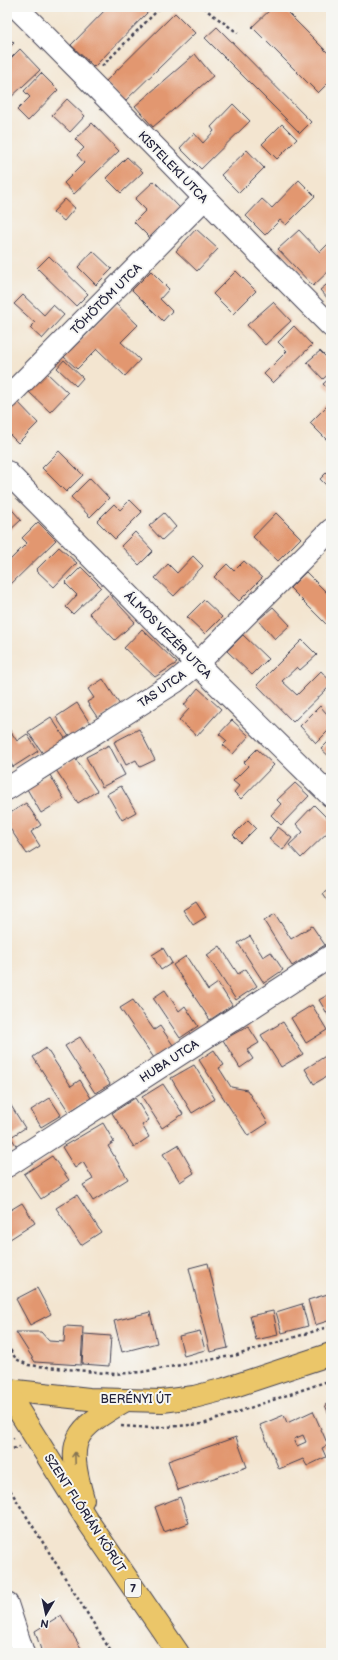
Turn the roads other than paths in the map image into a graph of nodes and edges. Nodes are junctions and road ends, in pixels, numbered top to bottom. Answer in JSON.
{"nodes":[{"id":1,"x":16,"y":7,"type":"edge"},
{"id":2,"x":204,"y":199,"type":"junction"},
{"id":3,"x":331,"y":326,"type":"edge"},
{"id":4,"x":7,"y":398,"type":"edge"},
{"id":5,"x":7,"y":472,"type":"edge"},
{"id":6,"x":331,"y":530,"type":"edge"},
{"id":7,"x":197,"y":664,"type":"junction"},
{"id":8,"x":7,"y":789,"type":"edge"},
{"id":9,"x":331,"y":796,"type":"edge"},
{"id":10,"x":331,"y":956,"type":"edge"},
{"id":11,"x":7,"y":1166,"type":"edge"},
{"id":12,"x":331,"y":1354,"type":"edge"},
{"id":13,"x":7,"y":1391,"type":"edge"},
{"id":14,"x":126,"y":1400,"type":"junction"},
{"id":15,"x":89,"y":1523,"type":"junction"},
{"id":16,"x":7,"y":1604,"type":"edge"},
{"id":17,"x":23,"y":1653,"type":"edge"},
{"id":18,"x":178,"y":1653,"type":"edge"}],
"edges":[{"from":1,"to":2,"type":"street","name":"KISTELEKI UTCA"},
{"from":2,"to":3,"type":"street","name":"KISTELEKI UTCA"},
{"from":2,"to":4,"type":"street","name":"TÖHÖTÖM UTCA"},
{"from":5,"to":7,"type":"street","name":"ÁLMOS VEZÉR UTCA"},
{"from":6,"to":7,"type":"street","name":"TAS UTCA"},
{"from":7,"to":8,"type":"street","name":"TAS UTCA"},
{"from":7,"to":9,"type":"street","name":"ÁLMOS VEZÉR UTCA"},
{"from":10,"to":11,"type":"street","name":"HUBA UTCA"},
{"from":12,"to":14,"type":"main road","name":"BERÉNYI ÚT"},
{"from":13,"to":14,"type":"main road","name":"BERÉNYI ÚT"},
{"from":13,"to":15,"type":"main road","name":"SZENT FLÓRIÁN KÖRÚT","number":"7"},
{"from":15,"to":14,"type":"main road","one_way":true},
{"from":15,"to":18,"type":"main road","name":"SZENT FLÓRIÁN KÖRÚT","number":"7"},
{"from":16,"to":17,"type":"street"}]}
